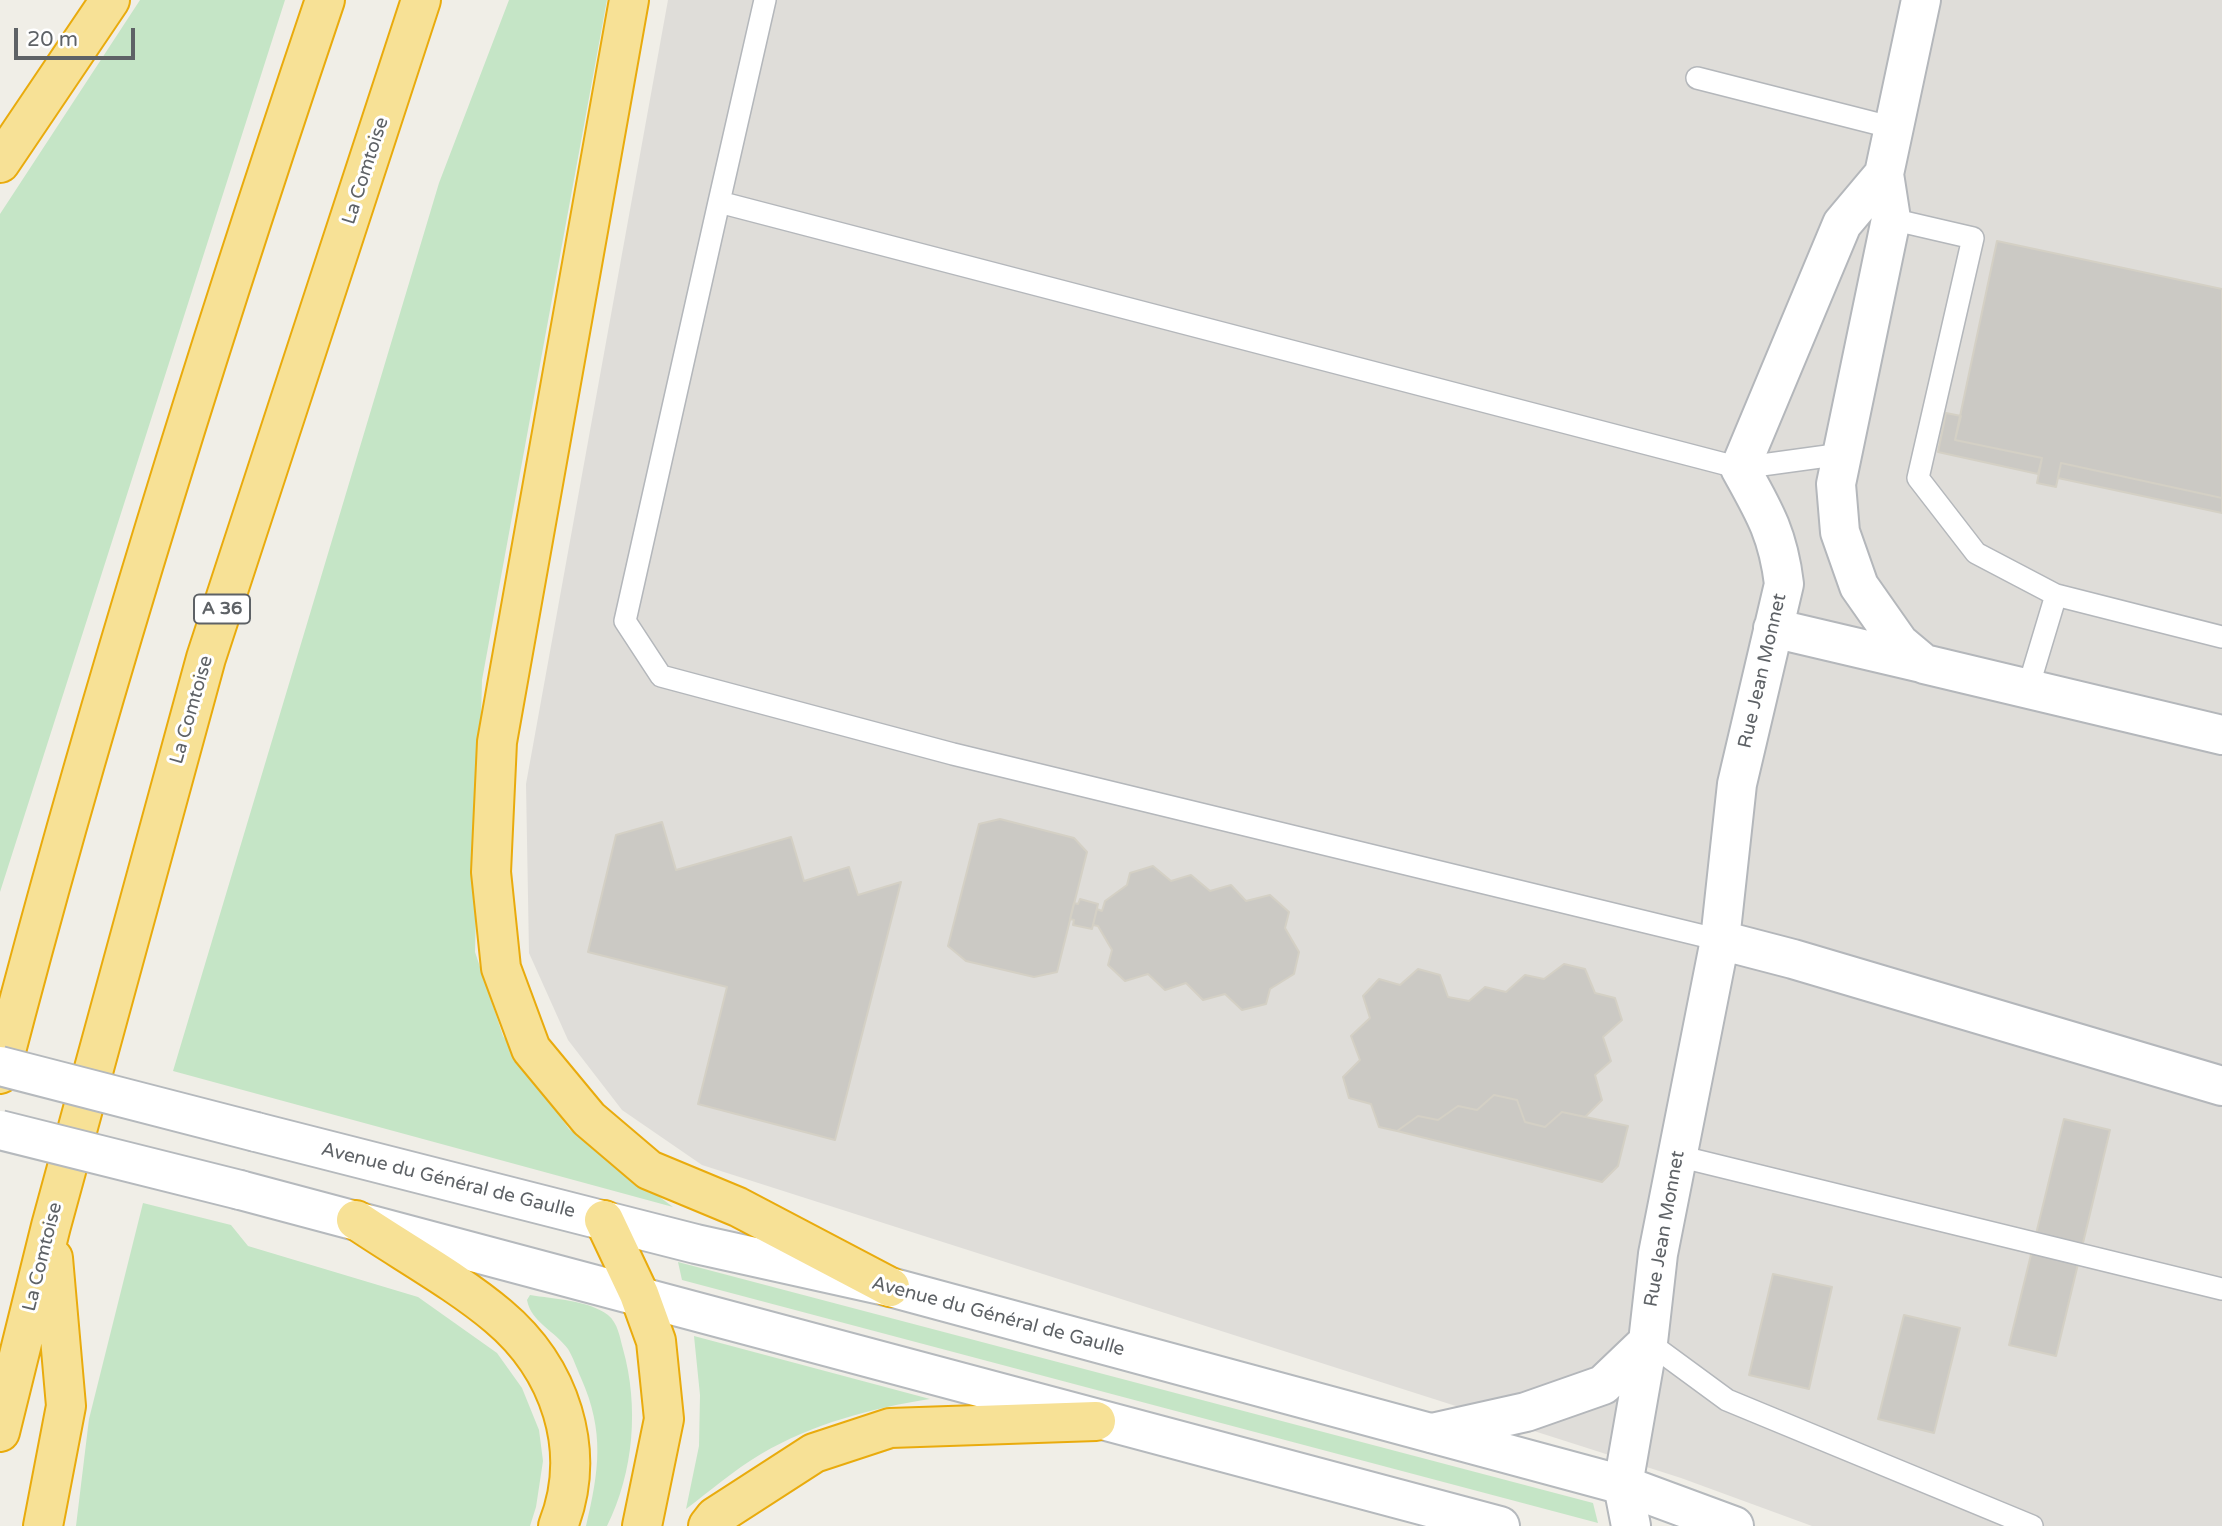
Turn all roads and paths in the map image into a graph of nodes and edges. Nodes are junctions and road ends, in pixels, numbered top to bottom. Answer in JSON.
{"nodes":[{"id":1,"x":110,"y":0,"type":"edge"},
{"id":2,"x":325,"y":0,"type":"edge"},
{"id":3,"x":421,"y":0,"type":"edge"},
{"id":4,"x":629,"y":0,"type":"edge"},
{"id":5,"x":765,"y":0,"type":"edge"},
{"id":6,"x":1921,"y":0,"type":"edge"},
{"id":7,"x":1696,"y":78,"type":"dead end"},
{"id":8,"x":1894,"y":128,"type":"junction"},
{"id":9,"x":0,"y":163,"type":"edge"},
{"id":10,"x":1884,"y":174,"type":"junction"},
{"id":11,"x":719,"y":202,"type":"junction"},
{"id":12,"x":1891,"y":219,"type":"junction"},
{"id":13,"x":1842,"y":454,"type":"junction"},
{"id":14,"x":1740,"y":468,"type":"junction"},
{"id":15,"x":2056,"y":595,"type":"junction"},
{"id":16,"x":1773,"y":628,"type":"junction"},
{"id":17,"x":2222,"y":637,"type":"edge"},
{"id":18,"x":1924,"y":664,"type":"junction"},
{"id":19,"x":2028,"y":688,"type":"junction"},
{"id":20,"x":2222,"y":735,"type":"edge"},
{"id":21,"x":1720,"y":940,"type":"junction"},
{"id":22,"x":0,"y":1066,"type":"edge"},
{"id":23,"x":0,"y":1074,"type":"edge"},
{"id":24,"x":2222,"y":1086,"type":"edge"},
{"id":25,"x":0,"y":1130,"type":"edge"},
{"id":26,"x":1678,"y":1156,"type":"junction"},
{"id":27,"x":356,"y":1220,"type":"junction"},
{"id":28,"x":604,"y":1220,"type":"junction"},
{"id":29,"x":51,"y":1226,"type":"junction"},
{"id":30,"x":890,"y":1287,"type":"junction"},
{"id":31,"x":2222,"y":1289,"type":"edge"},
{"id":32,"x":639,"y":1294,"type":"junction"},
{"id":33,"x":1647,"y":1342,"type":"junction"},
{"id":34,"x":1096,"y":1421,"type":"junction"},
{"id":35,"x":0,"y":1432,"type":"edge"},
{"id":36,"x":1432,"y":1433,"type":"junction"},
{"id":37,"x":1623,"y":1485,"type":"junction"},
{"id":38,"x":43,"y":1526,"type":"edge"},
{"id":39,"x":558,"y":1526,"type":"edge"},
{"id":40,"x":642,"y":1526,"type":"edge"},
{"id":41,"x":708,"y":1526,"type":"edge"},
{"id":42,"x":1500,"y":1526,"type":"edge"},
{"id":43,"x":1631,"y":1526,"type":"edge"},
{"id":44,"x":1734,"y":1526,"type":"edge"},
{"id":45,"x":2032,"y":1526,"type":"edge"}],
"edges":[{"from":1,"to":9,"type":"highway"},
{"from":2,"to":23,"type":"highway"},
{"from":3,"to":29,"type":"highway","name":"La Comtoise","number":"A 36"},
{"from":4,"to":30,"type":"highway"},
{"from":5,"to":11,"type":"lane"},
{"from":6,"to":8,"type":"street"},
{"from":7,"to":8,"type":"lane"},
{"from":8,"to":10,"type":"street"},
{"from":10,"to":12,"type":"street"},
{"from":10,"to":14,"type":"street"},
{"from":11,"to":14,"type":"lane"},
{"from":11,"to":21,"type":"lane"},
{"from":12,"to":13,"type":"street"},
{"from":12,"to":15,"type":"lane"},
{"from":13,"to":14,"type":"lane"},
{"from":13,"to":18,"type":"street"},
{"from":14,"to":16,"type":"street","name":"Rue Jean Monnet"},
{"from":15,"to":17,"type":"lane"},
{"from":15,"to":19,"type":"lane"},
{"from":16,"to":18,"type":"street"},
{"from":16,"to":21,"type":"street","name":"Rue Jean Monnet"},
{"from":18,"to":19,"type":"street"},
{"from":19,"to":20,"type":"street"},
{"from":21,"to":24,"type":"street"},
{"from":21,"to":26,"type":"street","name":"Rue Jean Monnet"},
{"from":22,"to":28,"type":"street","name":"Avenue du Général de Gaulle","bridge":true},
{"from":25,"to":27,"type":"street","bridge":true},
{"from":26,"to":31,"type":"lane"},
{"from":26,"to":33,"type":"street","name":"Rue Jean Monnet"},
{"from":27,"to":32,"type":"street"},
{"from":27,"to":39,"type":"highway"},
{"from":28,"to":30,"type":"street","name":"Avenue du Général de Gaulle"},
{"from":28,"to":32,"type":"highway"},
{"from":29,"to":35,"type":"highway","name":"La Comtoise","number":"A 36"},
{"from":29,"to":38,"type":"highway"},
{"from":30,"to":36,"type":"street","name":"Avenue du Général de Gaulle"},
{"from":32,"to":34,"type":"street"},
{"from":32,"to":40,"type":"highway"},
{"from":33,"to":36,"type":"street"},
{"from":33,"to":37,"type":"street","name":"Rue Jean Monnet"},
{"from":33,"to":45,"type":"lane"},
{"from":34,"to":41,"type":"highway"},
{"from":34,"to":42,"type":"street"},
{"from":36,"to":37,"type":"street","name":"Avenue du Général de Gaulle"},
{"from":37,"to":43,"type":"street","name":"Rue Jean Monnet"},
{"from":37,"to":44,"type":"street","name":"Avenue du Général de Gaulle"}]}
